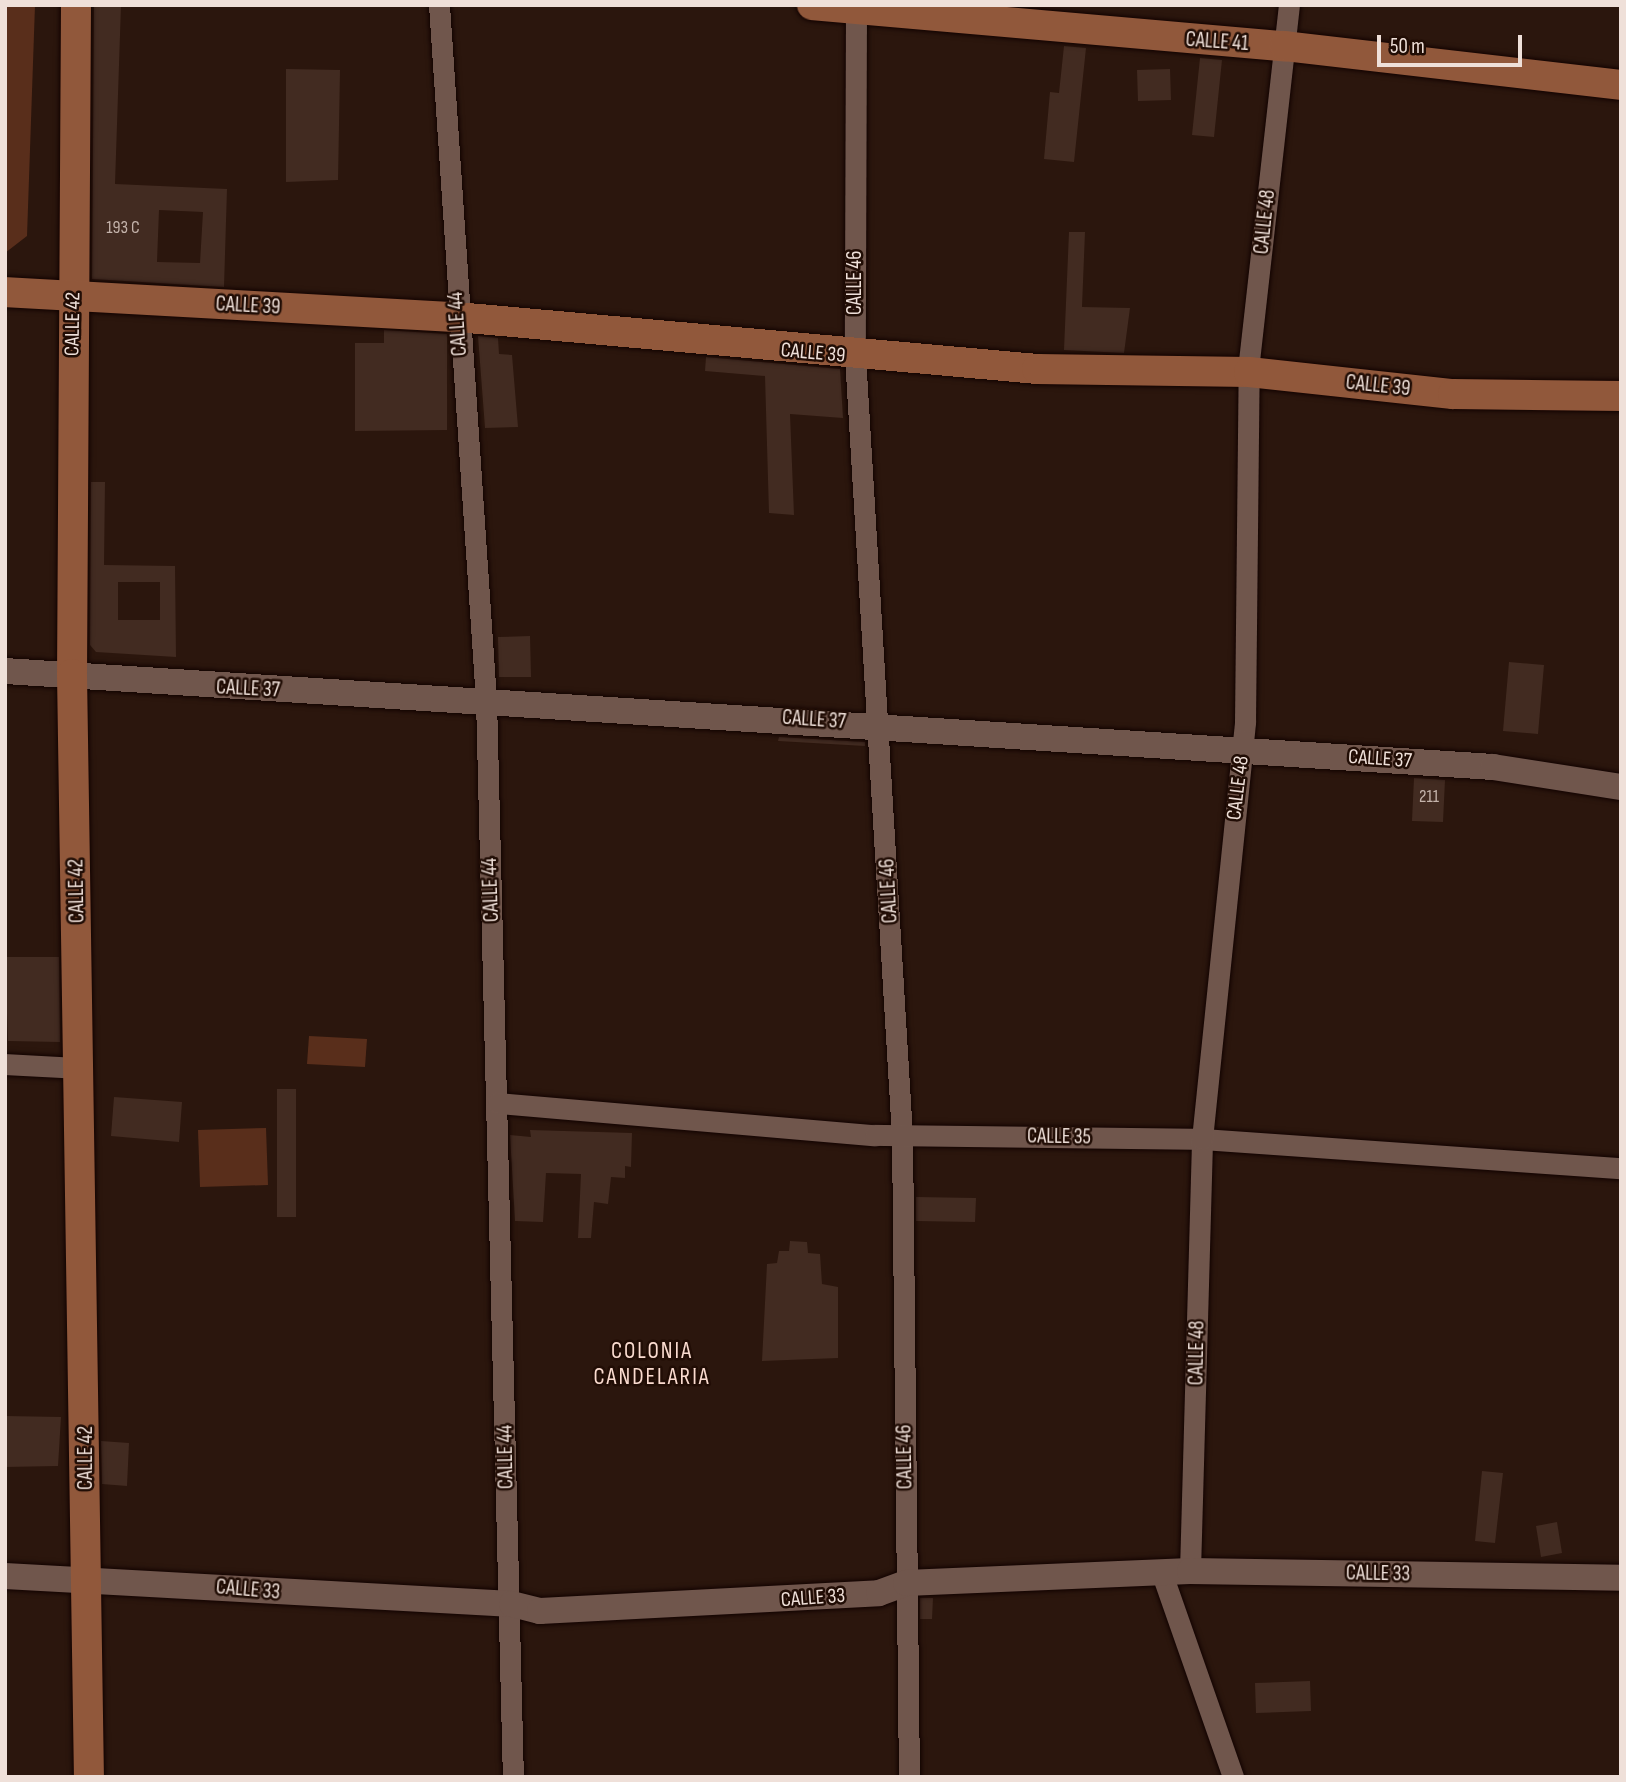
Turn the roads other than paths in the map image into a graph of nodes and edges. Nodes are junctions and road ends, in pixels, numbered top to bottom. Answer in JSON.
{"nodes":[{"id":1,"x":76,"y":5,"type":"edge"},
{"id":2,"x":439,"y":5,"type":"edge"},
{"id":3,"x":812,"y":5,"type":"edge"},
{"id":4,"x":1289,"y":5,"type":"edge"},
{"id":5,"x":856,"y":7,"type":"edge"},
{"id":6,"x":1284,"y":47,"type":"junction"},
{"id":7,"x":1621,"y":85,"type":"edge"},
{"id":8,"x":5,"y":292,"type":"edge"},
{"id":9,"x":74,"y":297,"type":"junction"},
{"id":10,"x":457,"y":317,"type":"junction"},
{"id":11,"x":855,"y":356,"type":"junction"},
{"id":12,"x":1249,"y":372,"type":"junction"},
{"id":13,"x":1621,"y":396,"type":"edge"},
{"id":14,"x":5,"y":671,"type":"edge"},
{"id":15,"x":72,"y":674,"type":"junction"},
{"id":16,"x":486,"y":699,"type":"junction"},
{"id":17,"x":881,"y":724,"type":"junction"},
{"id":18,"x":1243,"y":749,"type":"junction"},
{"id":19,"x":1621,"y":787,"type":"edge"},
{"id":20,"x":5,"y":1064,"type":"edge"},
{"id":21,"x":80,"y":1068,"type":"junction"},
{"id":22,"x":498,"y":1103,"type":"junction"},
{"id":23,"x":902,"y":1135,"type":"junction"},
{"id":24,"x":1202,"y":1139,"type":"junction"},
{"id":25,"x":1621,"y":1168,"type":"edge"},
{"id":26,"x":1190,"y":1571,"type":"junction"},
{"id":27,"x":1162,"y":1574,"type":"junction"},
{"id":28,"x":5,"y":1576,"type":"edge"},
{"id":29,"x":86,"y":1577,"type":"junction"},
{"id":30,"x":1621,"y":1578,"type":"edge"},
{"id":31,"x":906,"y":1583,"type":"junction"},
{"id":32,"x":512,"y":1604,"type":"junction"},
{"id":33,"x":89,"y":1777,"type":"edge"},
{"id":34,"x":513,"y":1777,"type":"edge"},
{"id":35,"x":909,"y":1777,"type":"edge"},
{"id":36,"x":1233,"y":1777,"type":"edge"}],
"edges":[{"from":1,"to":9,"type":"main road","name":"CALLE 42"},
{"from":2,"to":10,"type":"street","name":"CALLE 44"},
{"from":3,"to":5,"type":"main road","name":"CALLE 41"},
{"from":4,"to":6,"type":"street","name":"CALLE 48"},
{"from":5,"to":6,"type":"main road","name":"CALLE 41"},
{"from":5,"to":11,"type":"street","name":"CALLE 46"},
{"from":6,"to":7,"type":"main road","name":"CALLE 41"},
{"from":6,"to":12,"type":"street","name":"CALLE 48"},
{"from":8,"to":9,"type":"main road","name":"CALLE 39"},
{"from":9,"to":10,"type":"main road","name":"CALLE 39"},
{"from":9,"to":15,"type":"main road","name":"CALLE 42"},
{"from":10,"to":11,"type":"main road","name":"CALLE 39"},
{"from":10,"to":16,"type":"street","name":"CALLE 44"},
{"from":11,"to":12,"type":"main road","name":"CALLE 39"},
{"from":11,"to":17,"type":"street","name":"CALLE 46"},
{"from":12,"to":13,"type":"main road","name":"CALLE 39"},
{"from":12,"to":18,"type":"street","name":"CALLE 48"},
{"from":14,"to":15,"type":"street","name":"CALLE 37"},
{"from":15,"to":16,"type":"street","name":"CALLE 37"},
{"from":15,"to":21,"type":"main road","name":"CALLE 42"},
{"from":16,"to":17,"type":"street","name":"CALLE 37"},
{"from":16,"to":22,"type":"street","name":"CALLE 44"},
{"from":17,"to":18,"type":"street","name":"CALLE 37"},
{"from":17,"to":23,"type":"street","name":"CALLE 46"},
{"from":18,"to":19,"type":"street","name":"CALLE 37"},
{"from":18,"to":24,"type":"street","name":"CALLE 48"},
{"from":20,"to":21,"type":"street"},
{"from":21,"to":29,"type":"main road","name":"CALLE 42"},
{"from":22,"to":23,"type":"street","name":"CALLE 35"},
{"from":22,"to":32,"type":"street","name":"CALLE 44"},
{"from":23,"to":24,"type":"street","name":"CALLE 35"},
{"from":23,"to":31,"type":"street","name":"CALLE 46"},
{"from":24,"to":25,"type":"street","name":"CALLE 35"},
{"from":24,"to":26,"type":"street","name":"CALLE 48"},
{"from":26,"to":27,"type":"street","name":"CALLE 33"},
{"from":26,"to":30,"type":"street","name":"CALLE 33"},
{"from":27,"to":31,"type":"street","name":"CALLE 33"},
{"from":27,"to":36,"type":"street"},
{"from":28,"to":29,"type":"street","name":"CALLE 33"},
{"from":29,"to":32,"type":"street","name":"CALLE 33"},
{"from":29,"to":33,"type":"main road","name":"CALLE 42"},
{"from":31,"to":32,"type":"street","name":"CALLE 33"},
{"from":31,"to":35,"type":"street","name":"CALLE 46"},
{"from":32,"to":34,"type":"street","name":"CALLE 44"}]}
